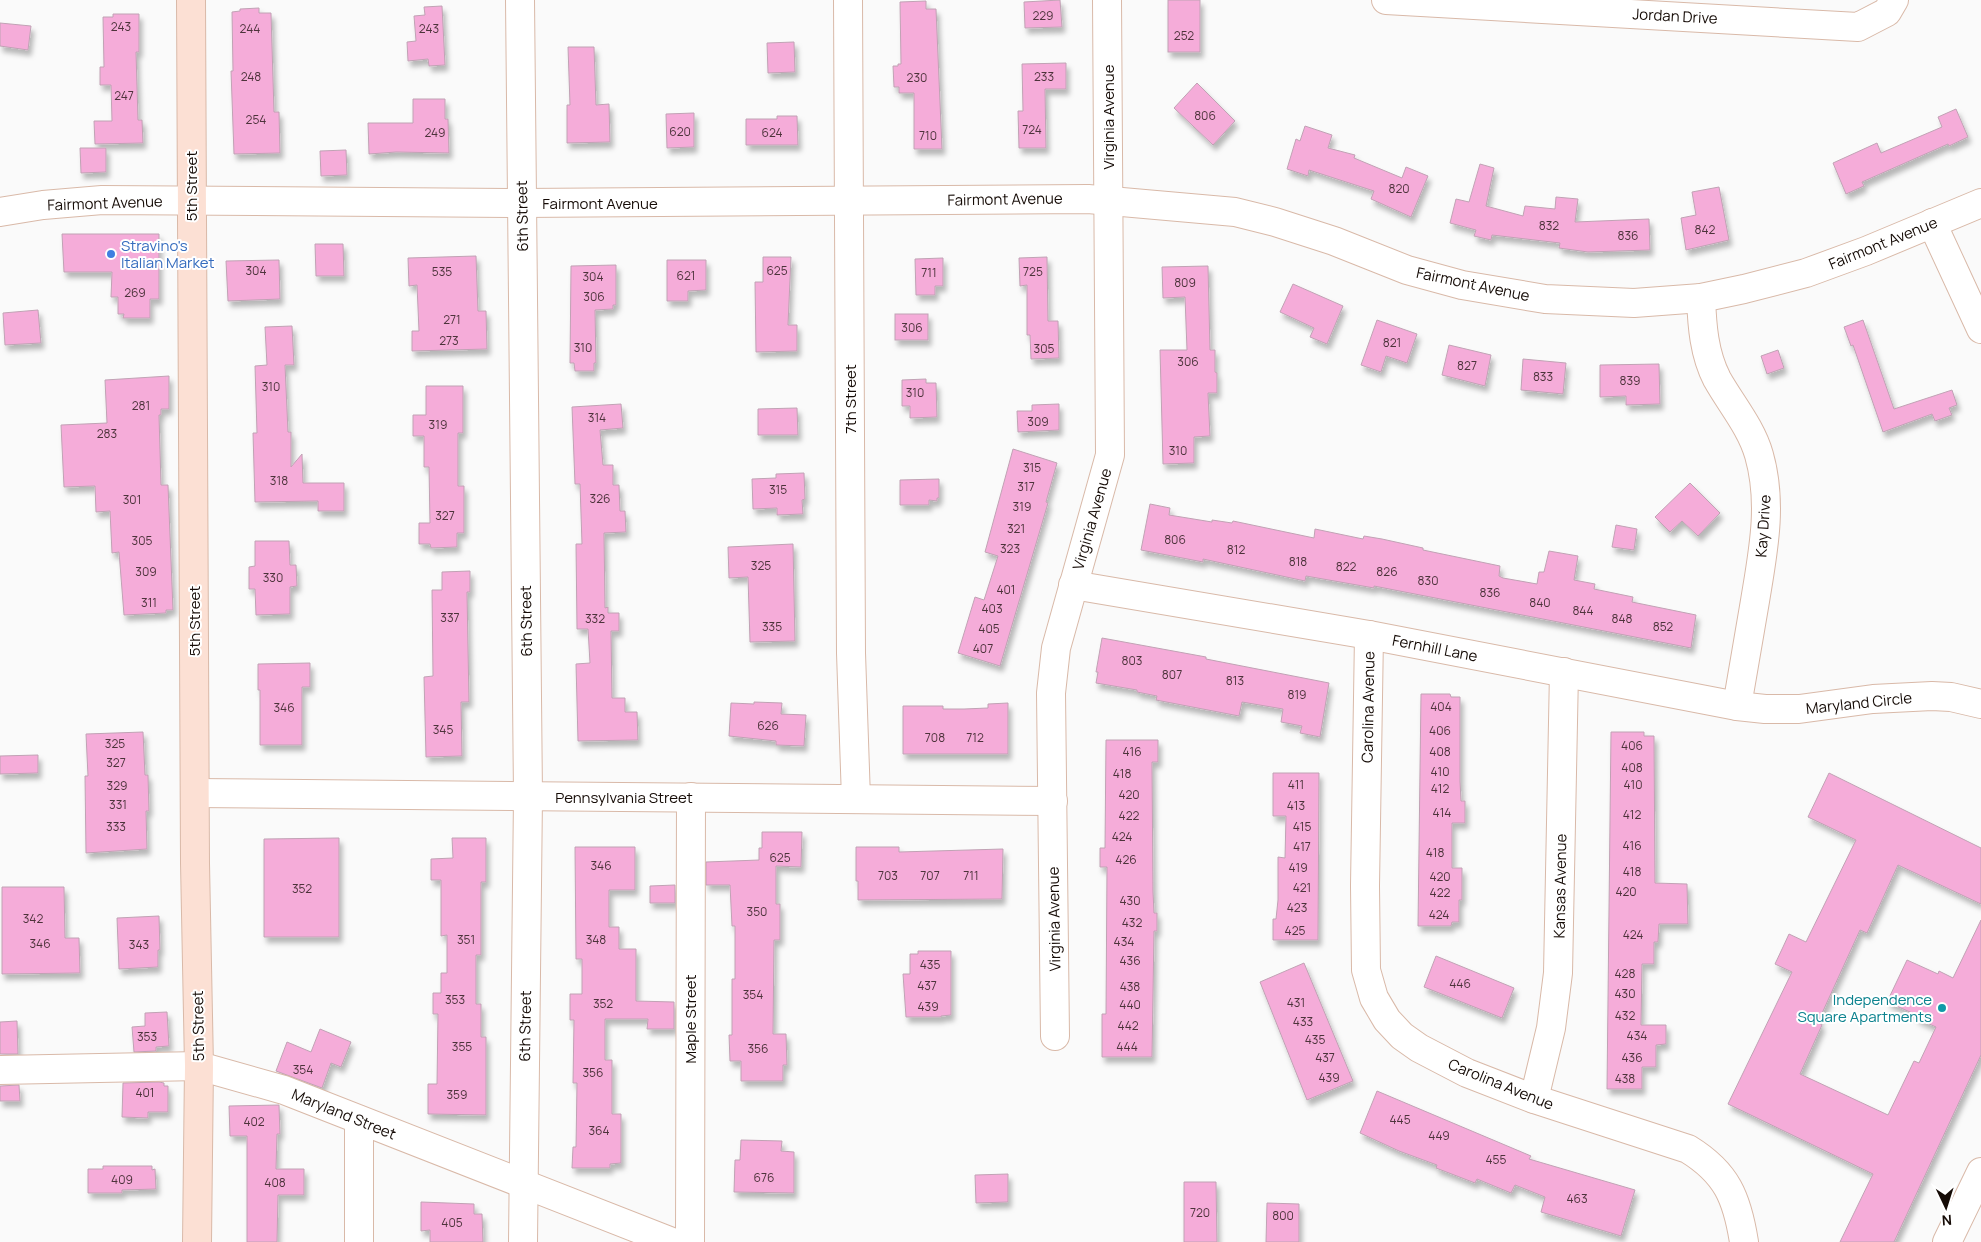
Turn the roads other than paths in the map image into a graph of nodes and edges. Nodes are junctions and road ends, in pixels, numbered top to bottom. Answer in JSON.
{"nodes":[{"id":1,"x":191,"y":0,"type":"edge"},
{"id":2,"x":520,"y":0,"type":"edge"},
{"id":3,"x":848,"y":0,"type":"edge"},
{"id":4,"x":1107,"y":0,"type":"edge"},
{"id":5,"x":1386,"y":0,"type":"edge"},
{"id":6,"x":1894,"y":0,"type":"edge"},
{"id":7,"x":1108,"y":200,"type":"junction"},
{"id":8,"x":190,"y":201,"type":"junction"},
{"id":9,"x":848,"y":201,"type":"junction"},
{"id":10,"x":522,"y":203,"type":"junction"},
{"id":11,"x":1981,"y":203,"type":"edge"},
{"id":12,"x":0,"y":212,"type":"edge"},
{"id":13,"x":1932,"y":223,"type":"junction"},
{"id":14,"x":1701,"y":298,"type":"junction"},
{"id":15,"x":1981,"y":329,"type":"edge"},
{"id":16,"x":1073,"y":586,"type":"junction"},
{"id":17,"x":1369,"y":635,"type":"junction"},
{"id":18,"x":1564,"y":672,"type":"junction"},
{"id":19,"x":1981,"y":704,"type":"edge"},
{"id":20,"x":1737,"y":706,"type":"junction"},
{"id":21,"x":195,"y":793,"type":"junction"},
{"id":22,"x":528,"y":796,"type":"junction"},
{"id":23,"x":691,"y":797,"type":"junction"},
{"id":24,"x":856,"y":799,"type":"junction"},
{"id":25,"x":1053,"y":801,"type":"junction"},
{"id":26,"x":1055,"y":1036,"type":"dead end"},
{"id":27,"x":199,"y":1066,"type":"junction"},
{"id":28,"x":0,"y":1070,"type":"edge"},
{"id":29,"x":1534,"y":1099,"type":"junction"},
{"id":30,"x":359,"y":1120,"type":"junction"},
{"id":31,"x":1981,"y":1172,"type":"edge"},
{"id":32,"x":523,"y":1186,"type":"junction"},
{"id":33,"x":197,"y":1242,"type":"edge"},
{"id":34,"x":359,"y":1242,"type":"edge"},
{"id":35,"x":523,"y":1242,"type":"edge"},
{"id":36,"x":672,"y":1242,"type":"edge"},
{"id":37,"x":690,"y":1242,"type":"edge"},
{"id":38,"x":1744,"y":1242,"type":"edge"},
{"id":39,"x":1947,"y":1242,"type":"edge"}],
"edges":[{"from":1,"to":8,"type":"street","name":"5th Street"},
{"from":2,"to":10,"type":"street","name":"6th Street"},
{"from":3,"to":9,"type":"street","name":"7th Street"},
{"from":4,"to":7,"type":"street","name":"Virginia Avenue"},
{"from":5,"to":6,"type":"street","name":"Jordan Drive"},
{"from":7,"to":9,"type":"street","name":"Fairmont Avenue"},
{"from":7,"to":14,"type":"street","name":"Fairmont Avenue"},
{"from":7,"to":16,"type":"street","name":"Virginia Avenue"},
{"from":8,"to":10,"type":"street","name":"Fairmont Avenue"},
{"from":8,"to":12,"type":"street","name":"Fairmont Avenue"},
{"from":8,"to":21,"type":"street","name":"5th Street"},
{"from":9,"to":10,"type":"street","name":"Fairmont Avenue"},
{"from":9,"to":24,"type":"street","name":"7th Street"},
{"from":10,"to":22,"type":"street","name":"6th Street"},
{"from":11,"to":13,"type":"street","name":"Fairmont Avenue"},
{"from":13,"to":14,"type":"street","name":"Fairmont Avenue"},
{"from":13,"to":15,"type":"street"},
{"from":14,"to":20,"type":"street","name":"Kay Drive"},
{"from":16,"to":17,"type":"street","name":"Fernhill Lane"},
{"from":16,"to":25,"type":"street","name":"Virginia Avenue"},
{"from":17,"to":18,"type":"street","name":"Fernhill Lane"},
{"from":17,"to":29,"type":"street","name":"Carolina Avenue"},
{"from":18,"to":20,"type":"street","name":"Fernhill Lane"},
{"from":18,"to":29,"type":"street","name":"Kansas Avenue"},
{"from":19,"to":20,"type":"street","name":"Maryland Circle"},
{"from":21,"to":22,"type":"street","name":"Pennsylvania Street"},
{"from":21,"to":27,"type":"street","name":"5th Street"},
{"from":22,"to":23,"type":"street","name":"Pennsylvania Street"},
{"from":22,"to":32,"type":"street","name":"6th Street"},
{"from":23,"to":24,"type":"street","name":"Pennsylvania Street"},
{"from":23,"to":37,"type":"street","name":"Maple Street"},
{"from":24,"to":25,"type":"street","name":"Pennsylvania Street"},
{"from":25,"to":26,"type":"street","name":"Virginia Avenue"},
{"from":27,"to":28,"type":"street","name":"Maryland Street"},
{"from":27,"to":30,"type":"street","name":"Maryland Street"},
{"from":27,"to":33,"type":"street","name":"5th Street"},
{"from":29,"to":38,"type":"street","name":"Carolina Avenue"},
{"from":30,"to":32,"type":"street","name":"Maryland Street"},
{"from":30,"to":34,"type":"street"},
{"from":31,"to":39,"type":"street"},
{"from":32,"to":35,"type":"street","name":"6th Street"},
{"from":32,"to":36,"type":"street","name":"Maryland Street"}]}
